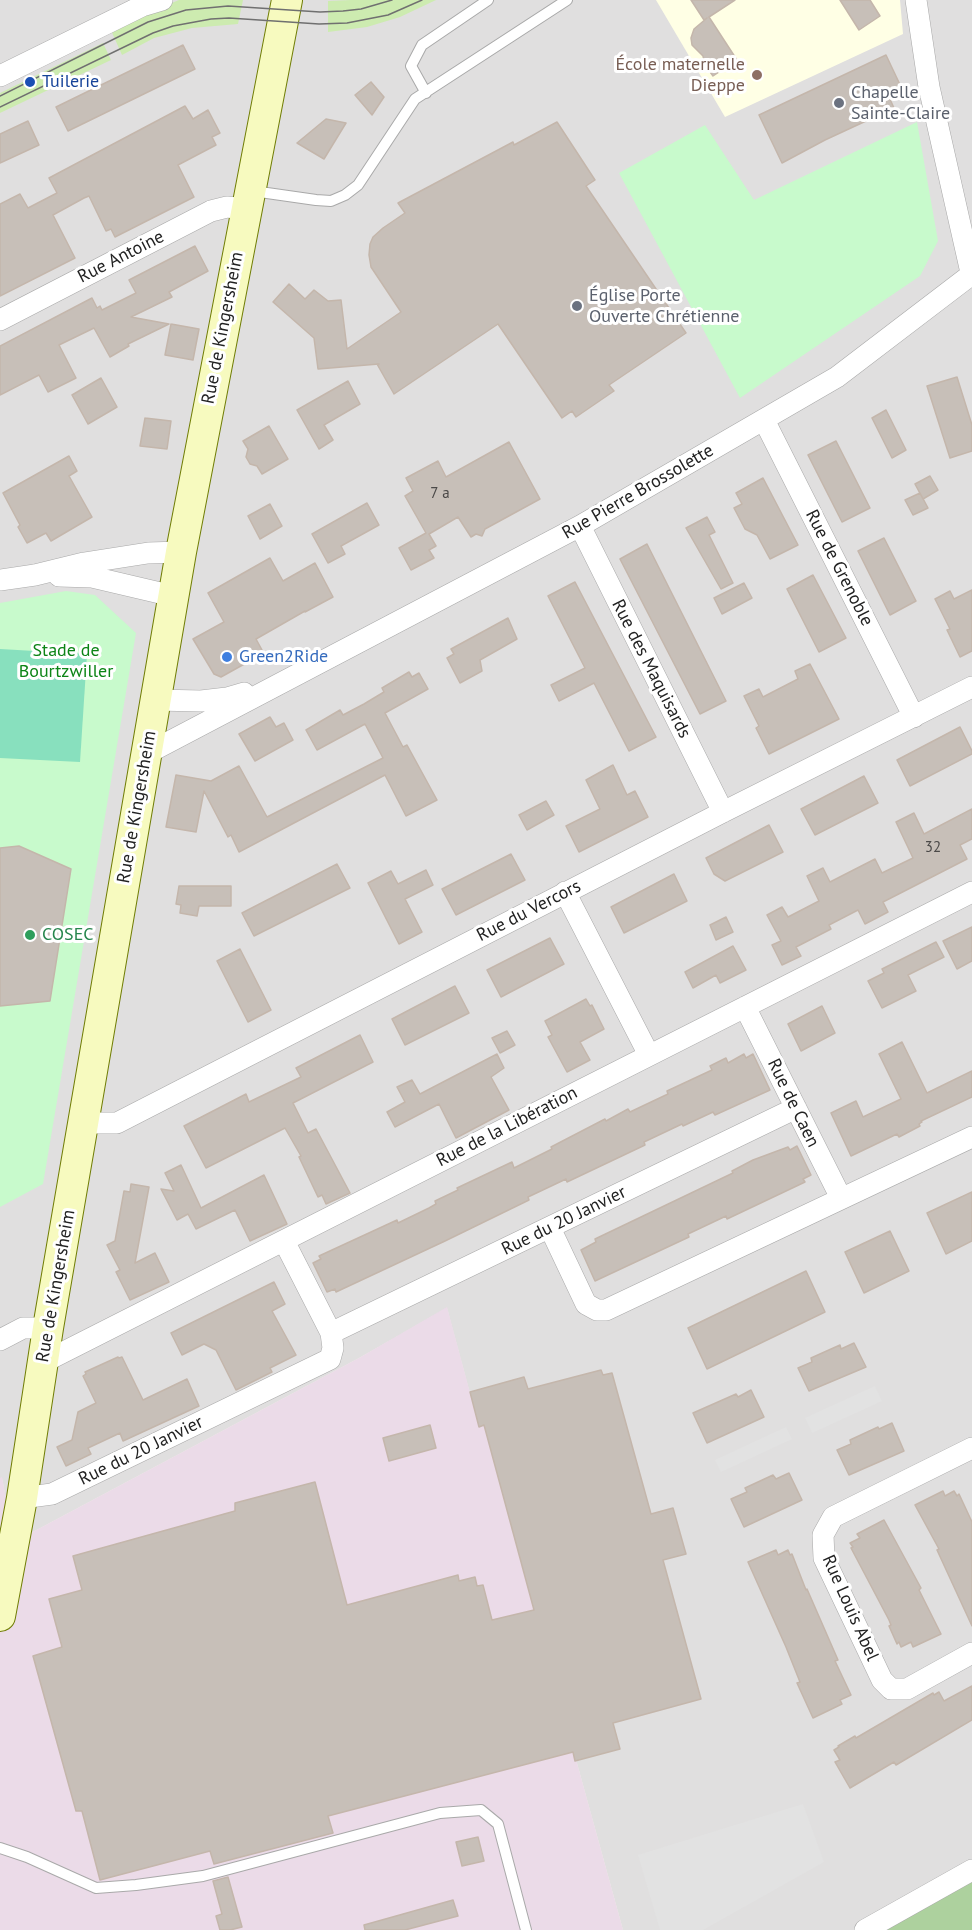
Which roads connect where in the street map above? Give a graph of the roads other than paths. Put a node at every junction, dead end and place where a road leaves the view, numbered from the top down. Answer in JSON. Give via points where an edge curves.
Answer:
{"nodes":[{"id":1,"x":162,"y":0,"type":"edge"},
{"id":2,"x":288,"y":0,"type":"edge"},
{"id":3,"x":488,"y":0,"type":"edge"},
{"id":4,"x":567,"y":0,"type":"edge"},
{"id":5,"x":921,"y":4,"type":"edge"},
{"id":6,"x":0,"y":76,"type":"edge"},
{"id":7,"x":426,"y":93,"type":"junction"},
{"id":8,"x":248,"y":200,"type":"junction"},
{"id":9,"x":972,"y":275,"type":"edge"},
{"id":10,"x":0,"y":320,"type":"edge"},
{"id":11,"x":764,"y":420,"type":"junction"},
{"id":12,"x":580,"y":526,"type":"junction"},
{"id":13,"x":181,"y":552,"type":"junction"},
{"id":14,"x":35,"y":575,"type":"junction"},
{"id":15,"x":0,"y":580,"type":"edge"},
{"id":16,"x":174,"y":596,"type":"junction"},
{"id":17,"x":285,"y":680,"type":"junction"},
{"id":18,"x":972,"y":687,"type":"edge"},
{"id":19,"x":155,"y":700,"type":"junction"},
{"id":20,"x":914,"y":717,"type":"junction"},
{"id":21,"x":146,"y":754,"type":"junction"},
{"id":22,"x":723,"y":812,"type":"junction"},
{"id":23,"x":565,"y":892,"type":"junction"},
{"id":24,"x":972,"y":892,"type":"edge"},
{"id":25,"x":745,"y":1007,"type":"junction"},
{"id":26,"x":649,"y":1055,"type":"junction"},
{"id":27,"x":796,"y":1108,"type":"junction"},
{"id":28,"x":83,"y":1124,"type":"junction"},
{"id":29,"x":972,"y":1137,"type":"edge"},
{"id":30,"x":841,"y":1198,"type":"junction"},
{"id":31,"x":550,"y":1228,"type":"junction"},
{"id":32,"x":284,"y":1240,"type":"junction"},
{"id":33,"x":48,"y":1328,"type":"junction"},
{"id":34,"x":331,"y":1333,"type":"junction"},
{"id":35,"x":0,"y":1340,"type":"edge"},
{"id":36,"x":42,"y":1363,"type":"junction"},
{"id":37,"x":972,"y":1448,"type":"edge"},
{"id":38,"x":22,"y":1498,"type":"junction"},
{"id":39,"x":0,"y":1616,"type":"edge"},
{"id":40,"x":972,"y":1653,"type":"edge"},
{"id":41,"x":0,"y":1848,"type":"edge"},
{"id":42,"x":972,"y":1870,"type":"edge"},
{"id":43,"x":526,"y":1930,"type":"edge"},
{"id":44,"x":865,"y":1930,"type":"edge"}],
"edges":[{"from":1,"to":6,"type":"street","via":[[142,6]]},
{"from":2,"to":8,"type":"main road","name":"Rue de Kingersheim"},
{"from":3,"to":7,"type":"lane","via":[[422,45],[411,66]]},
{"from":4,"to":7,"type":"lane"},
{"from":5,"to":9,"type":"street","via":[[931,97]]},
{"from":7,"to":8,"type":"lane","via":[[415,99],[358,185],[345,195],[331,201]]},
{"from":8,"to":10,"type":"street","name":"Rue Antoine","via":[[211,211]]},
{"from":8,"to":13,"type":"main road","name":"Rue de Kingersheim"},
{"from":9,"to":11,"type":"street","name":"Rue Pierre Brossolette","via":[[837,377]]},
{"from":11,"to":12,"type":"street","name":"Rue Pierre Brossolette"},
{"from":11,"to":20,"type":"street","name":"Rue de Grenoble"},
{"from":12,"to":17,"type":"street","name":"Rue Pierre Brossolette"},
{"from":12,"to":22,"type":"street","name":"Rue des Maquisards"},
{"from":13,"to":14,"type":"street","via":[[127,556]]},
{"from":13,"to":16,"type":"main road","name":"Rue de Kingersheim"},
{"from":14,"to":15,"type":"street"},
{"from":14,"to":16,"type":"street","via":[[92,577]]},
{"from":16,"to":19,"type":"main road","name":"Rue de Kingersheim"},
{"from":17,"to":19,"type":"street","name":"Rue Pierre Brossolette","via":[[227,698],[201,702]]},
{"from":17,"to":21,"type":"street","name":"Rue Pierre Brossolette"},
{"from":18,"to":20,"type":"street","name":"Rue du Vercors"},
{"from":19,"to":21,"type":"main road","name":"Rue de Kingersheim"},
{"from":20,"to":22,"type":"street","name":"Rue du Vercors"},
{"from":21,"to":28,"type":"main road","name":"Rue de Kingersheim"},
{"from":22,"to":23,"type":"street","name":"Rue du Vercors"},
{"from":23,"to":26,"type":"street"},
{"from":23,"to":28,"type":"street","name":"Rue du Vercors","via":[[117,1123]]},
{"from":24,"to":25,"type":"street","name":"Rue de la Libération"},
{"from":25,"to":26,"type":"street","name":"Rue de la Libération"},
{"from":25,"to":27,"type":"street","name":"Rue de Caen"},
{"from":26,"to":32,"type":"street","name":"Rue de la Libération"},
{"from":27,"to":30,"type":"street","name":"Rue de Caen"},
{"from":27,"to":31,"type":"street","name":"Rue du 20 Janvier"},
{"from":28,"to":33,"type":"main road","name":"Rue de Kingersheim"},
{"from":29,"to":30,"type":"street"},
{"from":30,"to":31,"type":"street","via":[[606,1310],[586,1304]]},
{"from":31,"to":34,"type":"street","name":"Rue du 20 Janvier"},
{"from":32,"to":34,"type":"street","name":"Rue du 20 Janvier"},
{"from":32,"to":36,"type":"street","name":"Rue de la Libération"},
{"from":33,"to":35,"type":"street","via":[[23,1328]]},
{"from":33,"to":36,"type":"main road","name":"Rue de Kingersheim"},
{"from":34,"to":38,"type":"street","name":"Rue du 20 Janvier","via":[[330,1359],[52,1494]]},
{"from":36,"to":38,"type":"main road","name":"Rue de Kingersheim"},
{"from":37,"to":40,"type":"street","name":"Rue Louis Abel","via":[[833,1517],[823,1535],[824,1558],[882,1680],[891,1689],[907,1689]]},
{"from":38,"to":39,"type":"main road","name":"Rue de Kingersheim"},
{"from":41,"to":43,"type":"lane","via":[[96,1888],[116,1887],[203,1876],[441,1813],[481,1810],[498,1824]]},
{"from":42,"to":44,"type":"street"}]}
